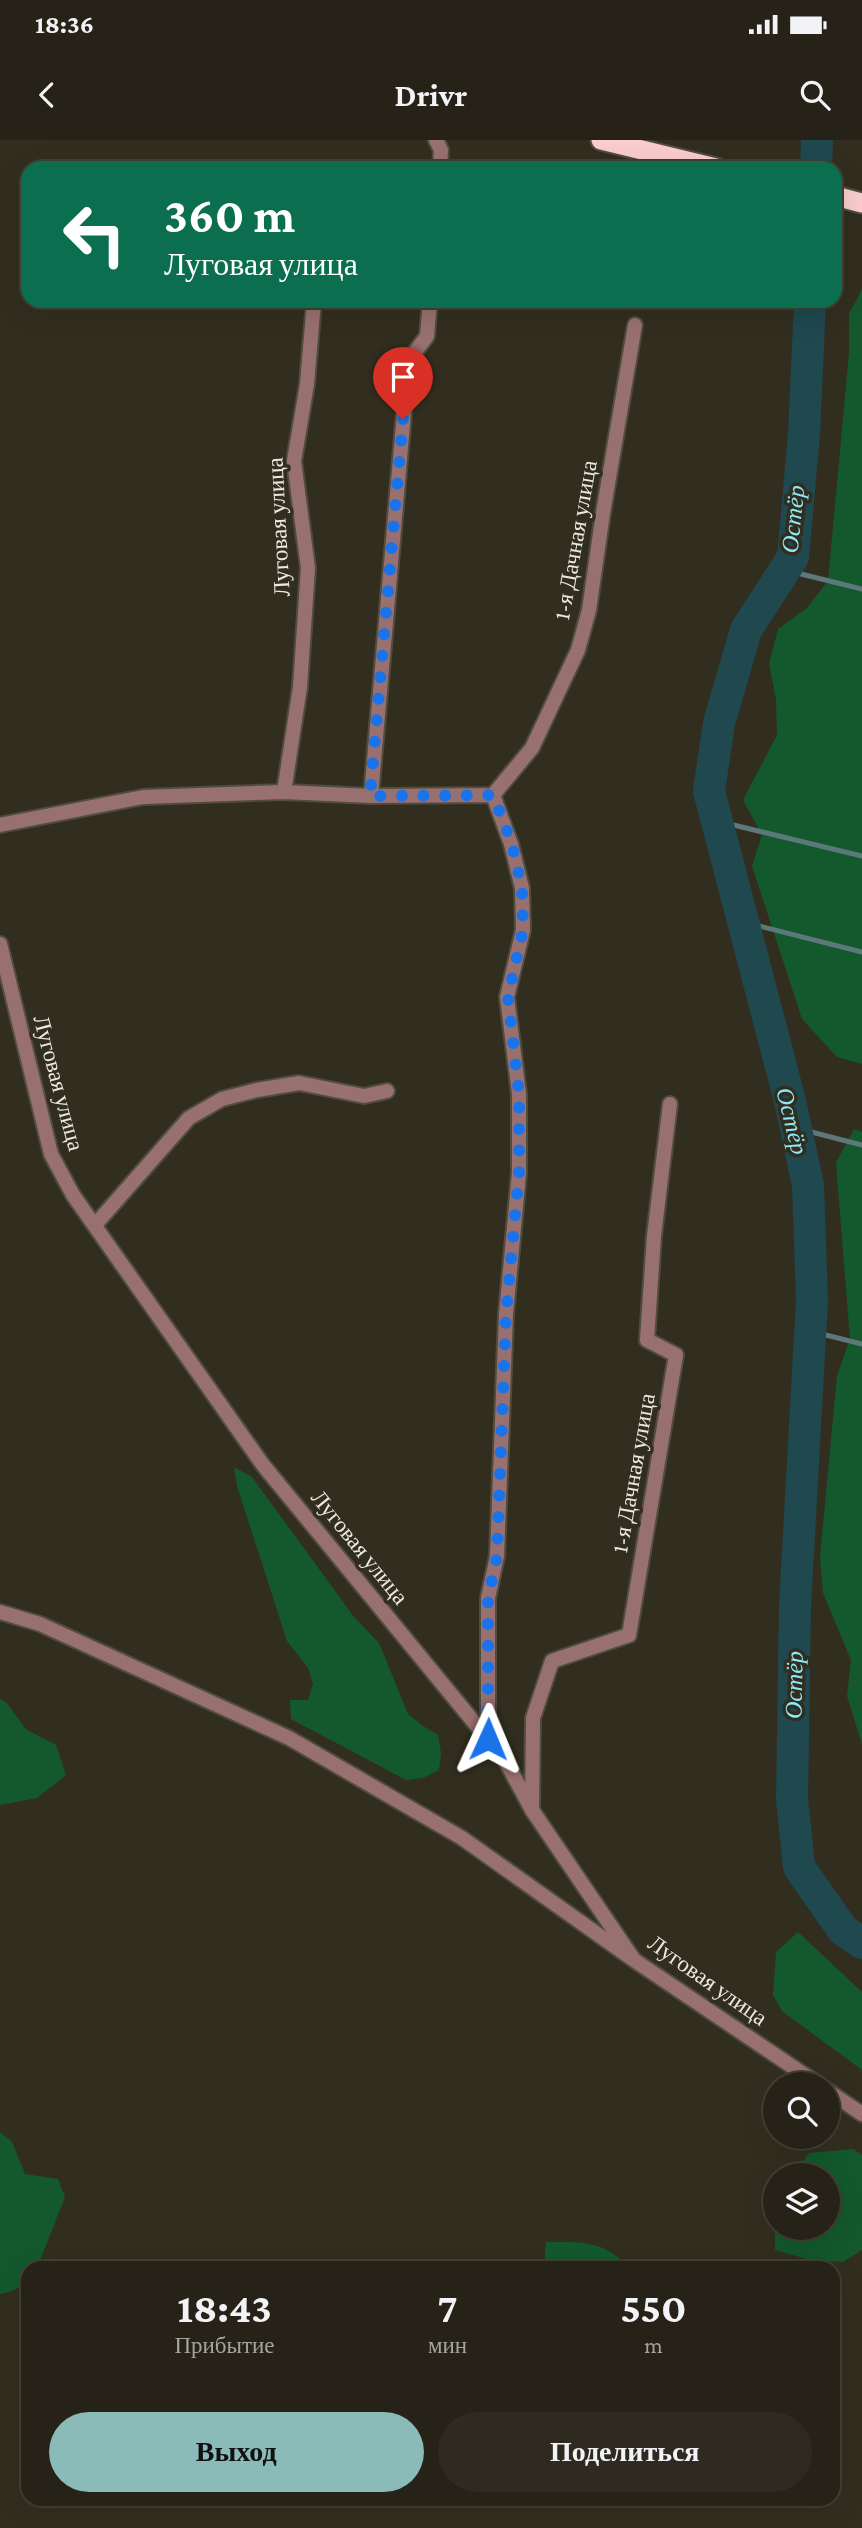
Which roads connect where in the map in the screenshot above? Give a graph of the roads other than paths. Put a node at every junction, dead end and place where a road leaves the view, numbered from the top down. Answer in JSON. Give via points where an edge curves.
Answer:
{"nodes":[{"id":1,"x":436,"y":140,"type":"edge"},
{"id":2,"x":601,"y":140,"type":"edge"},
{"id":3,"x":440,"y":161,"type":"edge"},
{"id":4,"x":687,"y":161,"type":"edge"},
{"id":5,"x":842,"y":199,"type":"edge"},
{"id":6,"x":862,"y":203,"type":"edge"},
{"id":7,"x":313,"y":308,"type":"edge"},
{"id":8,"x":429,"y":308,"type":"edge"},
{"id":9,"x":635,"y":325,"type":"dead end"},
{"id":10,"x":284,"y":792,"type":"junction"},
{"id":11,"x":493,"y":795,"type":"junction"},
{"id":12,"x":370,"y":796,"type":"junction"},
{"id":13,"x":0,"y":825,"type":"edge"},
{"id":14,"x":0,"y":944,"type":"edge"},
{"id":15,"x":387,"y":1091,"type":"dead end"},
{"id":16,"x":670,"y":1104,"type":"dead end"},
{"id":17,"x":96,"y":1225,"type":"junction"},
{"id":18,"x":0,"y":1612,"type":"edge"},
{"id":19,"x":488,"y":1739,"type":"junction"},
{"id":20,"x":532,"y":1810,"type":"junction"},
{"id":21,"x":634,"y":1960,"type":"junction"},
{"id":22,"x":800,"y":2072,"type":"edge"},
{"id":23,"x":840,"y":2099,"type":"edge"},
{"id":24,"x":862,"y":2114,"type":"edge"}],
"edges":[{"from":1,"to":3,"type":"street"},
{"from":2,"to":4,"type":"highway"},
{"from":5,"to":6,"type":"highway"},
{"from":7,"to":10,"type":"street","name":"Луговая улица","via":[[294,461],[308,568],[300,687]]},
{"from":8,"to":12,"type":"street","via":[[427,336],[408,366]]},
{"from":9,"to":11,"type":"street","name":"1-я Дачная улица","via":[[589,610],[578,650],[533,748]]},
{"from":10,"to":12,"type":"street"},
{"from":10,"to":13,"type":"street","via":[[143,797]]},
{"from":11,"to":12,"type":"street"},
{"from":11,"to":19,"type":"street","via":[[512,844],[522,888],[523,930],[508,997],[519,1094],[519,1173],[506,1314],[497,1556],[488,1598]]},
{"from":14,"to":17,"type":"street","name":"Луговая улица","via":[[51,1154]]},
{"from":15,"to":17,"type":"street","via":[[365,1096],[299,1083],[222,1099],[189,1118]]},
{"from":16,"to":20,"type":"street","name":"1-я Дачная улица","via":[[647,1340],[676,1355],[629,1635],[552,1661],[533,1718]]},
{"from":17,"to":19,"type":"street","name":"Луговая улица","via":[[263,1465]]},
{"from":18,"to":21,"type":"street","via":[[40,1624],[289,1738],[462,1838]]},
{"from":19,"to":20,"type":"street","name":"Луговая улица"},
{"from":20,"to":21,"type":"street","name":"Луговая улица"},
{"from":21,"to":22,"type":"street","name":"Луговая улица"},
{"from":23,"to":24,"type":"street"}]}
